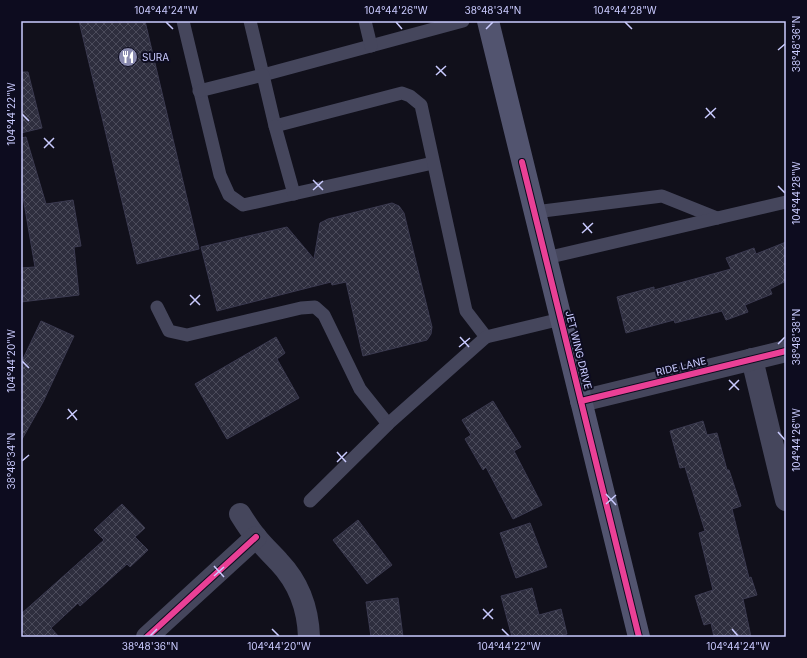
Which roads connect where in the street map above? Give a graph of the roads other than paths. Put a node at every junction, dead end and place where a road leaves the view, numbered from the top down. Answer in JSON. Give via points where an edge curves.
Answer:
{"nodes":[{"id":1,"x":183,"y":21,"type":"edge"},
{"id":2,"x":250,"y":21,"type":"edge"},
{"id":3,"x":364,"y":21,"type":"edge"},
{"id":4,"x":463,"y":21,"type":"edge"},
{"id":5,"x":488,"y":21,"type":"edge"},
{"id":6,"x":371,"y":46,"type":"junction"},
{"id":7,"x":262,"y":75,"type":"junction"},
{"id":8,"x":199,"y":91,"type":"junction"},
{"id":9,"x":275,"y":126,"type":"junction"},
{"id":10,"x":434,"y":163,"type":"junction"},
{"id":11,"x":294,"y":194,"type":"junction"},
{"id":12,"x":786,"y":202,"type":"edge"},
{"id":13,"x":535,"y":212,"type":"junction"},
{"id":14,"x":717,"y":218,"type":"junction"},
{"id":15,"x":546,"y":258,"type":"junction"},
{"id":16,"x":157,"y":307,"type":"dead end"},
{"id":17,"x":561,"y":320,"type":"junction"},
{"id":18,"x":486,"y":337,"type":"junction"},
{"id":19,"x":786,"y":351,"type":"edge"},
{"id":20,"x":752,"y":359,"type":"junction"},
{"id":21,"x":581,"y":401,"type":"junction"},
{"id":22,"x":388,"y":424,"type":"junction"},
{"id":23,"x":786,"y":500,"type":"edge"},
{"id":24,"x":310,"y":501,"type":"dead end"},
{"id":25,"x":240,"y":514,"type":"dead end"},
{"id":26,"x":256,"y":537,"type":"junction"},
{"id":27,"x":147,"y":637,"type":"edge"},
{"id":28,"x":309,"y":637,"type":"edge"},
{"id":29,"x":639,"y":637,"type":"edge"}],
"edges":[{"from":1,"to":8,"type":"lane"},
{"from":2,"to":7,"type":"lane"},
{"from":3,"to":6,"type":"lane"},
{"from":4,"to":6,"type":"lane"},
{"from":5,"to":13,"type":"main road","name":"JET WING DRIVE"},
{"from":6,"to":7,"type":"lane"},
{"from":7,"to":8,"type":"lane"},
{"from":7,"to":9,"type":"lane"},
{"from":8,"to":11,"type":"lane","via":[[220,175],[229,195],[243,205]]},
{"from":9,"to":10,"type":"lane","via":[[402,93],[421,105]]},
{"from":9,"to":11,"type":"lane"},
{"from":10,"to":11,"type":"lane"},
{"from":10,"to":18,"type":"lane","via":[[466,311]]},
{"from":12,"to":14,"type":"lane"},
{"from":13,"to":14,"type":"lane","via":[[662,196]]},
{"from":13,"to":15,"type":"main road","name":"JET WING DRIVE"},
{"from":14,"to":15,"type":"lane"},
{"from":15,"to":17,"type":"main road","name":"JET WING DRIVE"},
{"from":16,"to":22,"type":"lane","via":[[170,331],[187,335],[314,307],[324,315],[360,390]]},
{"from":17,"to":18,"type":"lane"},
{"from":17,"to":21,"type":"main road","name":"JET WING DRIVE"},
{"from":18,"to":22,"type":"lane"},
{"from":19,"to":20,"type":"street","name":"RIDE LANE"},
{"from":20,"to":21,"type":"street","name":"RIDE LANE"},
{"from":20,"to":23,"type":"street"},
{"from":21,"to":29,"type":"main road","name":"JET WING DRIVE"},
{"from":22,"to":24,"type":"lane"},
{"from":25,"to":26,"type":"street"},
{"from":26,"to":27,"type":"street"},
{"from":26,"to":28,"type":"street","via":[[293,579],[307,613]]}]}
